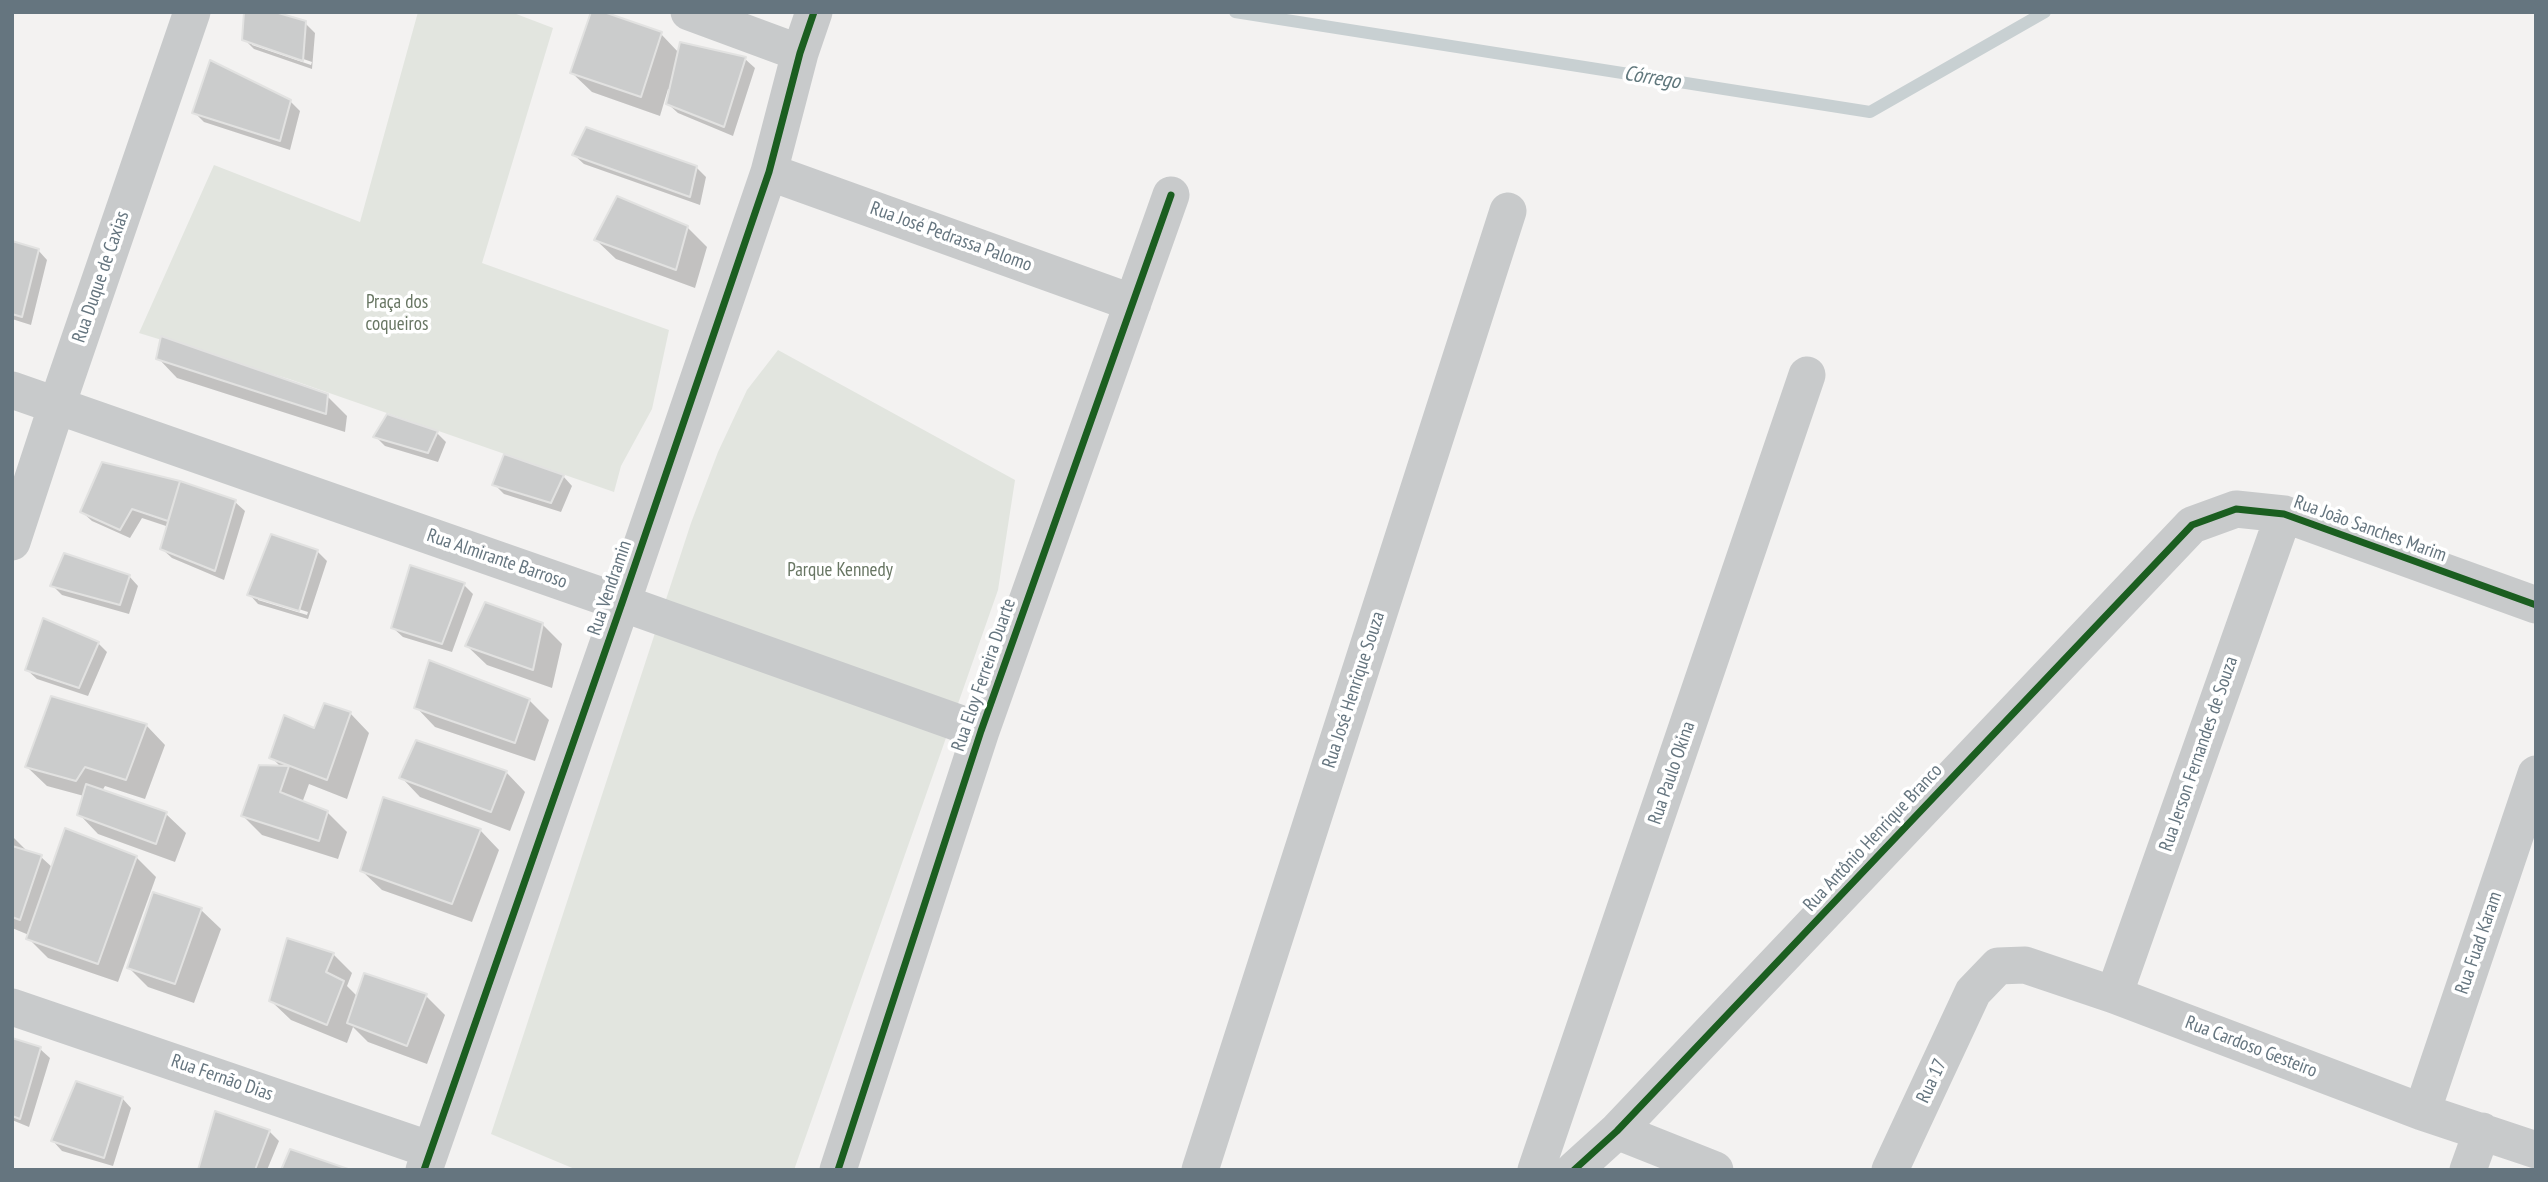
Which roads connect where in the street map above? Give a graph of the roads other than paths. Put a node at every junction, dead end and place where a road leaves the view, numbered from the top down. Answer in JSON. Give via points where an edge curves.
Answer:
{"nodes":[{"id":1,"x":192,"y":12,"type":"edge"},
{"id":2,"x":689,"y":12,"type":"edge"},
{"id":3,"x":814,"y":12,"type":"edge"},
{"id":4,"x":800,"y":53,"type":"junction"},
{"id":5,"x":769,"y":172,"type":"junction"},
{"id":6,"x":1171,"y":195,"type":"dead end"},
{"id":7,"x":1508,"y":211,"type":"dead end"},
{"id":8,"x":1133,"y":303,"type":"junction"},
{"id":9,"x":1807,"y":376,"type":"dead end"},
{"id":10,"x":12,"y":390,"type":"edge"},
{"id":11,"x":57,"y":405,"type":"junction"},
{"id":12,"x":2284,"y":514,"type":"junction"},
{"id":13,"x":2192,"y":525,"type":"joint"},
{"id":14,"x":12,"y":542,"type":"edge"},
{"id":15,"x":622,"y":603,"type":"junction"},
{"id":16,"x":2536,"y":605,"type":"edge"},
{"id":17,"x":981,"y":731,"type":"junction"},
{"id":18,"x":2536,"y":774,"type":"edge"},
{"id":19,"x":1973,"y":992,"type":"joint"},
{"id":20,"x":2114,"y":995,"type":"junction"},
{"id":21,"x":12,"y":1007,"type":"edge"},
{"id":22,"x":2422,"y":1112,"type":"junction"},
{"id":23,"x":1617,"y":1131,"type":"junction"},
{"id":24,"x":2482,"y":1131,"type":"junction"},
{"id":25,"x":2536,"y":1150,"type":"edge"},
{"id":26,"x":427,"y":1160,"type":"edge"},
{"id":27,"x":838,"y":1170,"type":"edge"},
{"id":28,"x":1200,"y":1170,"type":"edge"},
{"id":29,"x":1536,"y":1170,"type":"edge"},
{"id":30,"x":1574,"y":1170,"type":"edge"},
{"id":31,"x":1715,"y":1170,"type":"edge"},
{"id":32,"x":1890,"y":1170,"type":"edge"},
{"id":33,"x":2468,"y":1170,"type":"edge"}],
"edges":[{"from":1,"to":11,"type":"street","name":"Rua Duque de Caxias"},
{"from":2,"to":4,"type":"street"},
{"from":3,"to":4,"type":"street","name":"Rua Vendramin"},
{"from":4,"to":5,"type":"street","name":"Rua Vendramin"},
{"from":5,"to":8,"type":"street","name":"Rua José Pedrassa Palomo"},
{"from":5,"to":15,"type":"street","name":"Rua Vendramin"},
{"from":6,"to":8,"type":"street","name":"Rua Eloy Ferreira Duarte"},
{"from":7,"to":28,"type":"street","name":"Rua José Henrique Souza"},
{"from":8,"to":17,"type":"street","name":"Rua Eloy Ferreira Duarte"},
{"from":9,"to":29,"type":"street","name":"Rua Paulo Okina"},
{"from":10,"to":11,"type":"street","name":"Rua Almirante Barroso"},
{"from":11,"to":14,"type":"street","name":"Rua Duque de Caxias"},
{"from":11,"to":15,"type":"street","name":"Rua Almirante Barroso"},
{"from":12,"to":13,"type":"street","name":"Rua João Sanches Marim","via":[[2236,509]]},
{"from":12,"to":16,"type":"street","name":"Rua João Sanches Marim"},
{"from":12,"to":20,"type":"street","name":"Rua Jerson Fernandes de Souza"},
{"from":13,"to":23,"type":"street","name":"Rua Antônio Henrique Branco"},
{"from":15,"to":17,"type":"street","name":"Rua Almirante Barroso"},
{"from":15,"to":26,"type":"street","name":"Rua Vendramin"},
{"from":17,"to":27,"type":"street","name":"Rua Eloy Ferreira Duarte"},
{"from":18,"to":22,"type":"street","name":"Rua Fuad Karam"},
{"from":19,"to":20,"type":"street","name":"Rua Cardoso Gesteiro","via":[[1998,966],[2025,965]]},
{"from":19,"to":32,"type":"street","name":"Rua 17"},
{"from":20,"to":22,"type":"street","name":"Rua Cardoso Gesteiro"},
{"from":21,"to":26,"type":"street","name":"Rua Fernão Dias"},
{"from":22,"to":24,"type":"street","name":"Rua Cardoso Gesteiro"},
{"from":23,"to":30,"type":"street","name":"Rua Antônio Henrique Branco"},
{"from":23,"to":31,"type":"street"},
{"from":24,"to":25,"type":"street","name":"Rua Cardoso Gesteiro"},
{"from":24,"to":33,"type":"street"}]}
